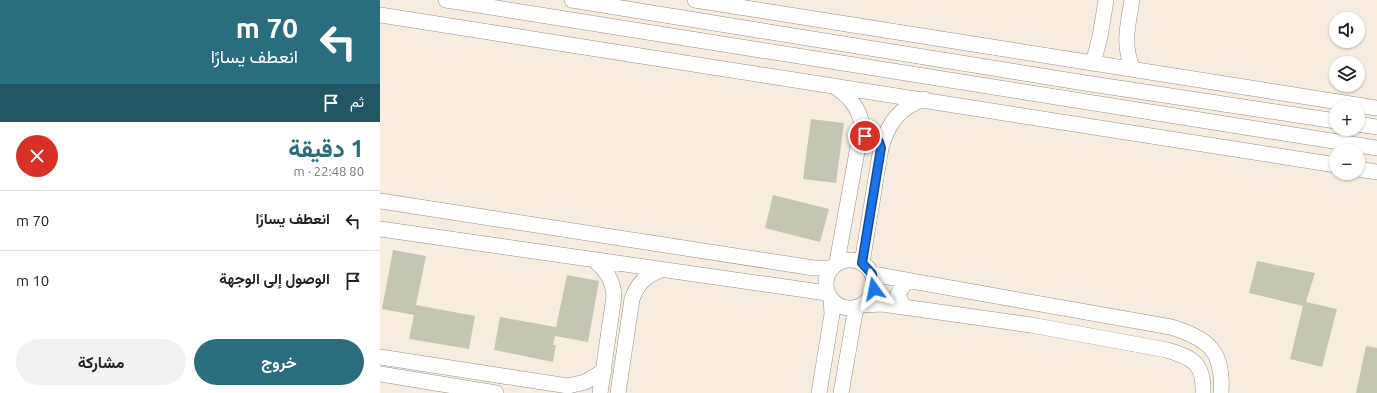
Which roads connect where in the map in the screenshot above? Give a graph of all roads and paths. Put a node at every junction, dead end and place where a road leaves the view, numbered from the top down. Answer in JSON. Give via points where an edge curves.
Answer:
{"nodes":[{"id":1,"x":446,"y":0,"type":"edge"},
{"id":2,"x":572,"y":0,"type":"edge"},
{"id":3,"x":695,"y":0,"type":"edge"},
{"id":4,"x":1106,"y":0,"type":"edge"},
{"id":5,"x":1132,"y":0,"type":"edge"},
{"id":6,"x":380,"y":15,"type":"edge"},
{"id":7,"x":1093,"y":63,"type":"junction"},
{"id":8,"x":1133,"y":69,"type":"junction"},
{"id":9,"x":1161,"y":74,"type":"junction"},
{"id":10,"x":833,"y":85,"type":"junction"},
{"id":11,"x":1160,"y":94,"type":"junction"},
{"id":12,"x":924,"y":99,"type":"junction"},
{"id":13,"x":1377,"y":108,"type":"edge"},
{"id":14,"x":1329,"y":120,"type":"edge"},
{"id":15,"x":1365,"y":125,"type":"edge"},
{"id":16,"x":1377,"y":127,"type":"edge"},
{"id":17,"x":859,"y":144,"type":"junction"},
{"id":18,"x":881,"y":148,"type":"junction"},
{"id":19,"x":1377,"y":148,"type":"edge"},
{"id":20,"x":1329,"y":164,"type":"edge"},
{"id":21,"x":1365,"y":170,"type":"edge"},
{"id":22,"x":1377,"y":172,"type":"edge"},
{"id":23,"x":380,"y":201,"type":"edge"},
{"id":24,"x":380,"y":228,"type":"edge"},
{"id":25,"x":594,"y":260,"type":"junction"},
{"id":26,"x":862,"y":263,"type":"junction"},
{"id":27,"x":834,"y":265,"type":"junction"},
{"id":28,"x":661,"y":270,"type":"junction"},
{"id":29,"x":872,"y":274,"type":"junction"},
{"id":30,"x":907,"y":280,"type":"junction"},
{"id":31,"x":614,"y":296,"type":"junction"},
{"id":32,"x":829,"y":296,"type":"junction"},
{"id":33,"x":632,"y":299,"type":"junction"},
{"id":34,"x":859,"y":306,"type":"junction"},
{"id":35,"x":903,"y":307,"type":"junction"},
{"id":36,"x":380,"y":357,"type":"edge"},
{"id":37,"x":604,"y":371,"type":"junction"},
{"id":38,"x":380,"y":374,"type":"edge"},
{"id":39,"x":569,"y":389,"type":"edge"},
{"id":40,"x":496,"y":393,"type":"edge"},
{"id":41,"x":600,"y":393,"type":"edge"},
{"id":42,"x":618,"y":393,"type":"edge"},
{"id":43,"x":820,"y":393,"type":"edge"},
{"id":44,"x":841,"y":393,"type":"edge"},
{"id":45,"x":1203,"y":393,"type":"edge"},
{"id":46,"x":1221,"y":393,"type":"edge"}],
"edges":[{"from":1,"to":19,"type":"street"},
{"from":2,"to":11,"type":"street"},
{"from":3,"to":7,"type":"street"},
{"from":4,"to":7,"type":"street"},
{"from":5,"to":8,"type":"street","via":[[1126,43],[1127,56]]},
{"from":6,"to":10,"type":"street"},
{"from":7,"to":8,"type":"street"},
{"from":8,"to":9,"type":"street"},
{"from":9,"to":11,"type":"street"},
{"from":9,"to":13,"type":"street"},
{"from":10,"to":12,"type":"street"},
{"from":10,"to":17,"type":"street","via":[[849,97],[859,112],[862,124]]},
{"from":11,"to":14,"type":"street"},
{"from":12,"to":18,"type":"street","via":[[912,103],[892,120],[885,132]]},
{"from":12,"to":20,"type":"street"},
{"from":15,"to":16,"type":"street"},
{"from":17,"to":18,"type":"street","via":[[865,136],[873,135]]},
{"from":17,"to":27,"type":"street"},
{"from":18,"to":26,"type":"street"},
{"from":21,"to":22,"type":"street"},
{"from":23,"to":27,"type":"street","via":[[814,268]]},
{"from":24,"to":25,"type":"street"},
{"from":25,"to":28,"type":"street"},
{"from":25,"to":31,"type":"street","via":[[609,275]]},
{"from":26,"to":27,"type":"street","via":[[848,259]]},
{"from":26,"to":29,"type":"street"},
{"from":27,"to":32,"type":"street","via":[[826,279]]},
{"from":28,"to":32,"type":"street"},
{"from":28,"to":33,"type":"street","via":[[643,279],[636,287]]},
{"from":29,"to":30,"type":"street"},
{"from":29,"to":34,"type":"street","via":[[874,289],[868,300]]},
{"from":30,"to":35,"type":"street","via":[[898,294]]},
{"from":30,"to":46,"type":"street","via":[[1188,332],[1205,341],[1216,354],[1222,375]]},
{"from":31,"to":33,"type":"street","via":[[621,291],[629,294]]},
{"from":31,"to":37,"type":"street"},
{"from":32,"to":34,"type":"street","via":[[842,307]]},
{"from":32,"to":43,"type":"street","via":[[832,314]]},
{"from":33,"to":42,"type":"street"},
{"from":34,"to":35,"type":"street","via":[[877,304]]},
{"from":34,"to":44,"type":"street"},
{"from":35,"to":45,"type":"street","via":[[1167,350],[1187,356],[1198,365],[1203,380]]},
{"from":36,"to":39,"type":"street"},
{"from":37,"to":39,"type":"street"},
{"from":37,"to":41,"type":"street"},
{"from":38,"to":40,"type":"street"}]}
